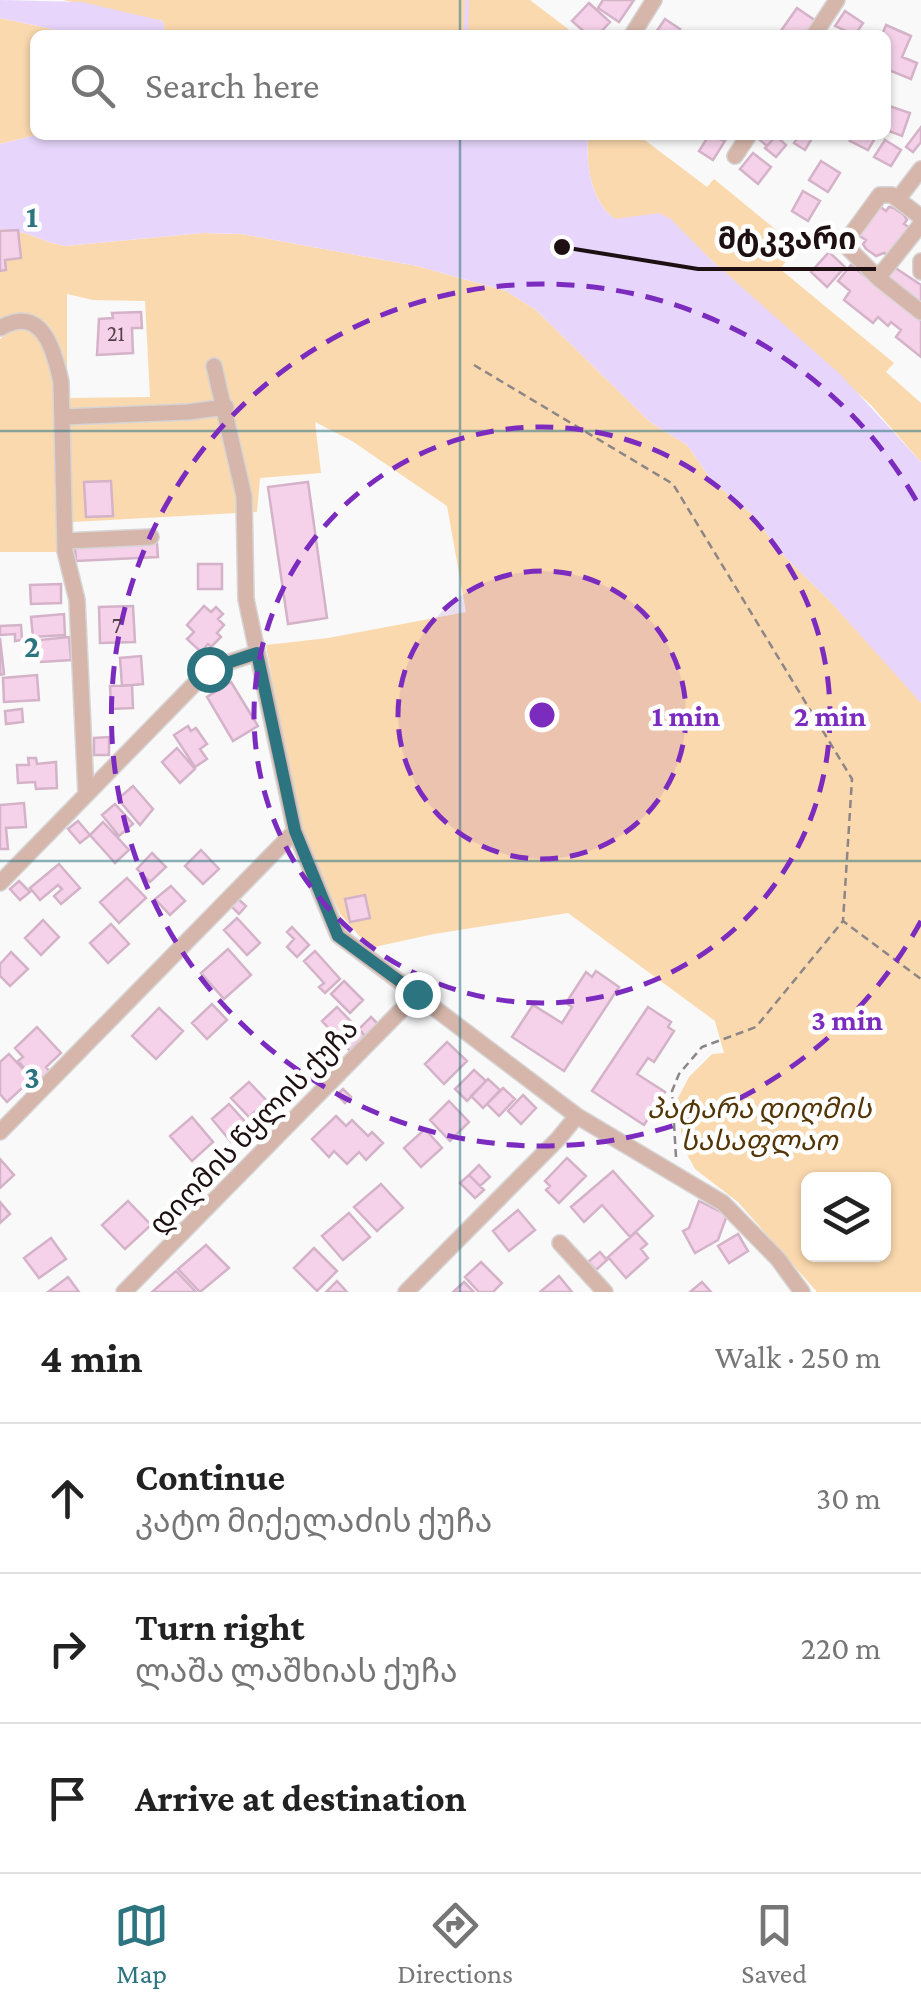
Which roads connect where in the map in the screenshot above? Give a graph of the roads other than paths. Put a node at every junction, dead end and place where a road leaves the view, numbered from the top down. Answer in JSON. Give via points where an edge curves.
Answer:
{"nodes":[{"id":1,"x":654,"y":0,"type":"edge"},
{"id":2,"x":837,"y":0,"type":"edge"},
{"id":3,"x":635,"y":30,"type":"edge"},
{"id":4,"x":817,"y":30,"type":"edge"},
{"id":5,"x":746,"y":140,"type":"edge"},
{"id":6,"x":735,"y":156,"type":"dead end"},
{"id":7,"x":921,"y":169,"type":"edge"},
{"id":8,"x":898,"y":199,"type":"junction"},
{"id":9,"x":921,"y":221,"type":"edge"},
{"id":10,"x":921,"y":261,"type":"edge"},
{"id":11,"x":921,"y":272,"type":"edge"},
{"id":12,"x":878,"y":278,"type":"junction"},
{"id":13,"x":921,"y":312,"type":"edge"},
{"id":14,"x":0,"y":328,"type":"edge"},
{"id":15,"x":214,"y":366,"type":"dead end"},
{"id":16,"x":226,"y":407,"type":"junction"},
{"id":17,"x":62,"y":416,"type":"junction"},
{"id":18,"x":151,"y":538,"type":"dead end"},
{"id":19,"x":64,"y":541,"type":"junction"},
{"id":20,"x":257,"y":653,"type":"junction"},
{"id":21,"x":86,"y":794,"type":"junction"},
{"id":22,"x":295,"y":831,"type":"junction"},
{"id":23,"x":0,"y":884,"type":"edge"},
{"id":24,"x":417,"y":994,"type":"junction"},
{"id":25,"x":576,"y":1116,"type":"junction"},
{"id":26,"x":0,"y":1132,"type":"edge"},
{"id":27,"x":560,"y":1243,"type":"dead end"},
{"id":28,"x":124,"y":1292,"type":"edge"},
{"id":29,"x":406,"y":1292,"type":"edge"},
{"id":30,"x":606,"y":1292,"type":"edge"},
{"id":31,"x":802,"y":1292,"type":"edge"}],
"edges":[{"from":1,"to":3,"type":"street"},
{"from":2,"to":4,"type":"street"},
{"from":5,"to":6,"type":"street"},
{"from":7,"to":8,"type":"street"},
{"from":8,"to":9,"type":"street"},
{"from":8,"to":12,"type":"street","via":[[880,195],[848,240],[850,253]]},
{"from":9,"to":12,"type":"street"},
{"from":10,"to":11,"type":"street"},
{"from":12,"to":13,"type":"street"},
{"from":14,"to":17,"type":"street","via":[[23,320],[41,330],[56,361]]},
{"from":15,"to":16,"type":"street"},
{"from":16,"to":17,"type":"street"},
{"from":16,"to":20,"type":"street","via":[[244,496],[246,599]]},
{"from":17,"to":19,"type":"street"},
{"from":18,"to":19,"type":"street"},
{"from":19,"to":21,"type":"street","via":[[77,600]]},
{"from":20,"to":21,"type":"street","via":[[209,669]]},
{"from":20,"to":22,"type":"street"},
{"from":21,"to":23,"type":"street"},
{"from":22,"to":24,"type":"street","via":[[338,936]]},
{"from":22,"to":26,"type":"street"},
{"from":24,"to":25,"type":"street"},
{"from":24,"to":28,"type":"street","name":"დიღმის წყლის ქუჩა"},
{"from":25,"to":29,"type":"street"},
{"from":25,"to":31,"type":"street","via":[[723,1203]]},
{"from":27,"to":30,"type":"street"}]}
